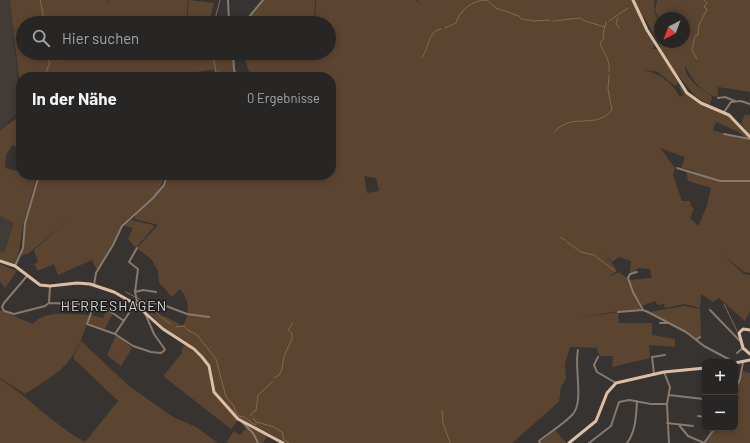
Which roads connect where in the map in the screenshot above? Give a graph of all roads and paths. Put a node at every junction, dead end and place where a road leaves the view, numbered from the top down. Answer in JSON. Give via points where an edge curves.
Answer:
{"nodes":[{"id":1,"x":228,"y":0,"type":"edge"},
{"id":2,"x":263,"y":0,"type":"edge"},
{"id":3,"x":633,"y":0,"type":"edge"},
{"id":4,"x":229,"y":16,"type":"edge"},
{"id":5,"x":250,"y":16,"type":"edge"},
{"id":6,"x":233,"y":60,"type":"edge"},
{"id":7,"x":235,"y":72,"type":"edge"},
{"id":8,"x":718,"y":98,"type":"dead end"},
{"id":9,"x":735,"y":101,"type":"junction"},
{"id":10,"x":750,"y":104,"type":"edge"},
{"id":11,"x":724,"y":112,"type":"junction"},
{"id":12,"x":724,"y":134,"type":"dead end"},
{"id":13,"x":750,"y":138,"type":"edge"},
{"id":14,"x":677,"y":168,"type":"dead end"},
{"id":15,"x":37,"y":180,"type":"edge"},
{"id":16,"x":166,"y":180,"type":"edge"},
{"id":17,"x":750,"y":181,"type":"edge"},
{"id":18,"x":136,"y":248,"type":"dead end"},
{"id":19,"x":0,"y":261,"type":"edge"},
{"id":20,"x":15,"y":266,"type":"junction"},
{"id":21,"x":637,"y":272,"type":"dead end"},
{"id":22,"x":27,"y":276,"type":"junction"},
{"id":23,"x":94,"y":285,"type":"junction"},
{"id":24,"x":50,"y":286,"type":"junction"},
{"id":25,"x":136,"y":292,"type":"junction"},
{"id":26,"x":156,"y":292,"type":"dead end"},
{"id":27,"x":136,"y":302,"type":"junction"},
{"id":28,"x":49,"y":303,"type":"junction"},
{"id":29,"x":94,"y":304,"type":"junction"},
{"id":30,"x":643,"y":310,"type":"junction"},
{"id":31,"x":710,"y":310,"type":"dead end"},
{"id":32,"x":146,"y":312,"type":"junction"},
{"id":33,"x":618,"y":312,"type":"dead end"},
{"id":34,"x":209,"y":317,"type":"dead end"},
{"id":35,"x":124,"y":320,"type":"junction"},
{"id":36,"x":660,"y":323,"type":"dead end"},
{"id":37,"x":669,"y":323,"type":"junction"},
{"id":38,"x":750,"y":330,"type":"edge"},
{"id":39,"x":115,"y":334,"type":"junction"},
{"id":40,"x":700,"y":337,"type":"dead end"},
{"id":41,"x":696,"y":340,"type":"junction"},
{"id":42,"x":740,"y":341,"type":"junction"},
{"id":43,"x":743,"y":348,"type":"junction"},
{"id":44,"x":578,"y":350,"type":"dead end"},
{"id":45,"x":737,"y":353,"type":"dead end"},
{"id":46,"x":750,"y":354,"type":"edge"},
{"id":47,"x":665,"y":355,"type":"dead end"},
{"id":48,"x":598,"y":357,"type":"dead end"},
{"id":49,"x":727,"y":359,"type":"edge"},
{"id":50,"x":750,"y":360,"type":"edge"},
{"id":51,"x":743,"y":362,"type":"junction"},
{"id":52,"x":738,"y":363,"type":"edge"},
{"id":53,"x":702,"y":368,"type":"edge"},
{"id":54,"x":664,"y":372,"type":"junction"},
{"id":55,"x":654,"y":374,"type":"junction"},
{"id":56,"x":616,"y":383,"type":"junction"},
{"id":57,"x":738,"y":383,"type":"edge"},
{"id":58,"x":669,"y":395,"type":"junction"},
{"id":59,"x":702,"y":398,"type":"edge"},
{"id":60,"x":637,"y":401,"type":"junction"},
{"id":61,"x":667,"y":404,"type":"junction"},
{"id":62,"x":698,"y":416,"type":"dead end"},
{"id":63,"x":702,"y":417,"type":"edge"},
{"id":64,"x":240,"y":420,"type":"junction"},
{"id":65,"x":667,"y":423,"type":"junction"},
{"id":66,"x":679,"y":425,"type":"junction"},
{"id":67,"x":694,"y":426,"type":"dead end"},
{"id":68,"x":713,"y":431,"type":"edge"},
{"id":69,"x":540,"y":442,"type":"edge"},
{"id":70,"x":258,"y":443,"type":"edge"},
{"id":71,"x":283,"y":443,"type":"edge"},
{"id":72,"x":536,"y":443,"type":"edge"},
{"id":73,"x":569,"y":443,"type":"edge"},
{"id":74,"x":589,"y":443,"type":"edge"},
{"id":75,"x":627,"y":443,"type":"edge"},
{"id":76,"x":669,"y":443,"type":"edge"},
{"id":77,"x":704,"y":443,"type":"edge"}],
"edges":[{"from":1,"to":4,"type":"street"},
{"from":2,"to":5,"type":"street"},
{"from":3,"to":11,"type":"main road","via":[[647,30],[687,93],[702,103]]},
{"from":6,"to":7,"type":"street"},
{"from":8,"to":9,"type":"street"},
{"from":9,"to":10,"type":"street"},
{"from":9,"to":11,"type":"street","via":[[731,102]]},
{"from":11,"to":13,"type":"main road","via":[[739,124]]},
{"from":12,"to":13,"type":"street"},
{"from":14,"to":17,"type":"street","via":[[720,181]]},
{"from":15,"to":20,"type":"street","via":[[25,223],[22,248]]},
{"from":16,"to":23,"type":"street","via":[[154,198],[122,226],[96,273]]},
{"from":18,"to":25,"type":"street","via":[[129,262],[138,269]]},
{"from":19,"to":20,"type":"main road"},
{"from":20,"to":22,"type":"main road"},
{"from":21,"to":30,"type":"street","via":[[630,274],[628,278],[631,290]]},
{"from":22,"to":24,"type":"main road","via":[[40,285]]},
{"from":22,"to":28,"type":"street","via":[[4,303],[4,311],[14,314]]},
{"from":23,"to":24,"type":"main road","via":[[77,283]]},
{"from":23,"to":27,"type":"main road"},
{"from":24,"to":28,"type":"street"},
{"from":25,"to":26,"type":"street"},
{"from":25,"to":27,"type":"street"},
{"from":27,"to":32,"type":"main road"},
{"from":27,"to":34,"type":"street","via":[[161,304],[187,314]]},
{"from":27,"to":35,"type":"street"},
{"from":28,"to":29,"type":"street"},
{"from":29,"to":35,"type":"street","via":[[104,307]]},
{"from":29,"to":39,"type":"street","via":[[87,324]]},
{"from":30,"to":33,"type":"street"},
{"from":30,"to":37,"type":"street"},
{"from":31,"to":42,"type":"street"},
{"from":32,"to":39,"type":"street","via":[[154,334],[164,348],[163,352],[145,350],[126,343]]},
{"from":32,"to":64,"type":"main road","via":[[163,329],[202,357],[209,366],[214,392]]},
{"from":35,"to":39,"type":"street"},
{"from":36,"to":37,"type":"street"},
{"from":37,"to":41,"type":"street"},
{"from":38,"to":42,"type":"main road","via":[[740,331]]},
{"from":40,"to":41,"type":"street"},
{"from":41,"to":49,"type":"street"},
{"from":42,"to":43,"type":"main road"},
{"from":43,"to":45,"type":"street"},
{"from":43,"to":46,"type":"main road"},
{"from":44,"to":69,"type":"street","via":[[578,402],[575,410]]},
{"from":47,"to":55,"type":"street","via":[[652,358]]},
{"from":48,"to":56,"type":"street","via":[[594,365],[595,370]]},
{"from":50,"to":51,"type":"main road"},
{"from":51,"to":52,"type":"main road"},
{"from":51,"to":57,"type":"street"},
{"from":53,"to":54,"type":"main road"},
{"from":54,"to":55,"type":"main road"},
{"from":54,"to":58,"type":"street","via":[[670,387]]},
{"from":55,"to":56,"type":"main road"},
{"from":56,"to":73,"type":"main road","via":[[607,393],[596,421]]},
{"from":58,"to":59,"type":"street"},
{"from":58,"to":61,"type":"street"},
{"from":60,"to":61,"type":"street"},
{"from":60,"to":74,"type":"street","via":[[619,402],[611,426]]},
{"from":60,"to":75,"type":"street","via":[[635,425]]},
{"from":61,"to":65,"type":"street"},
{"from":62,"to":63,"type":"street"},
{"from":64,"to":70,"type":"street","via":[[253,433]]},
{"from":64,"to":71,"type":"main road"},
{"from":65,"to":66,"type":"street"},
{"from":65,"to":76,"type":"street"},
{"from":66,"to":67,"type":"street"},
{"from":66,"to":77,"type":"street","via":[[688,436]]},
{"from":68,"to":77,"type":"street"},
{"from":69,"to":72,"type":"street"}]}
